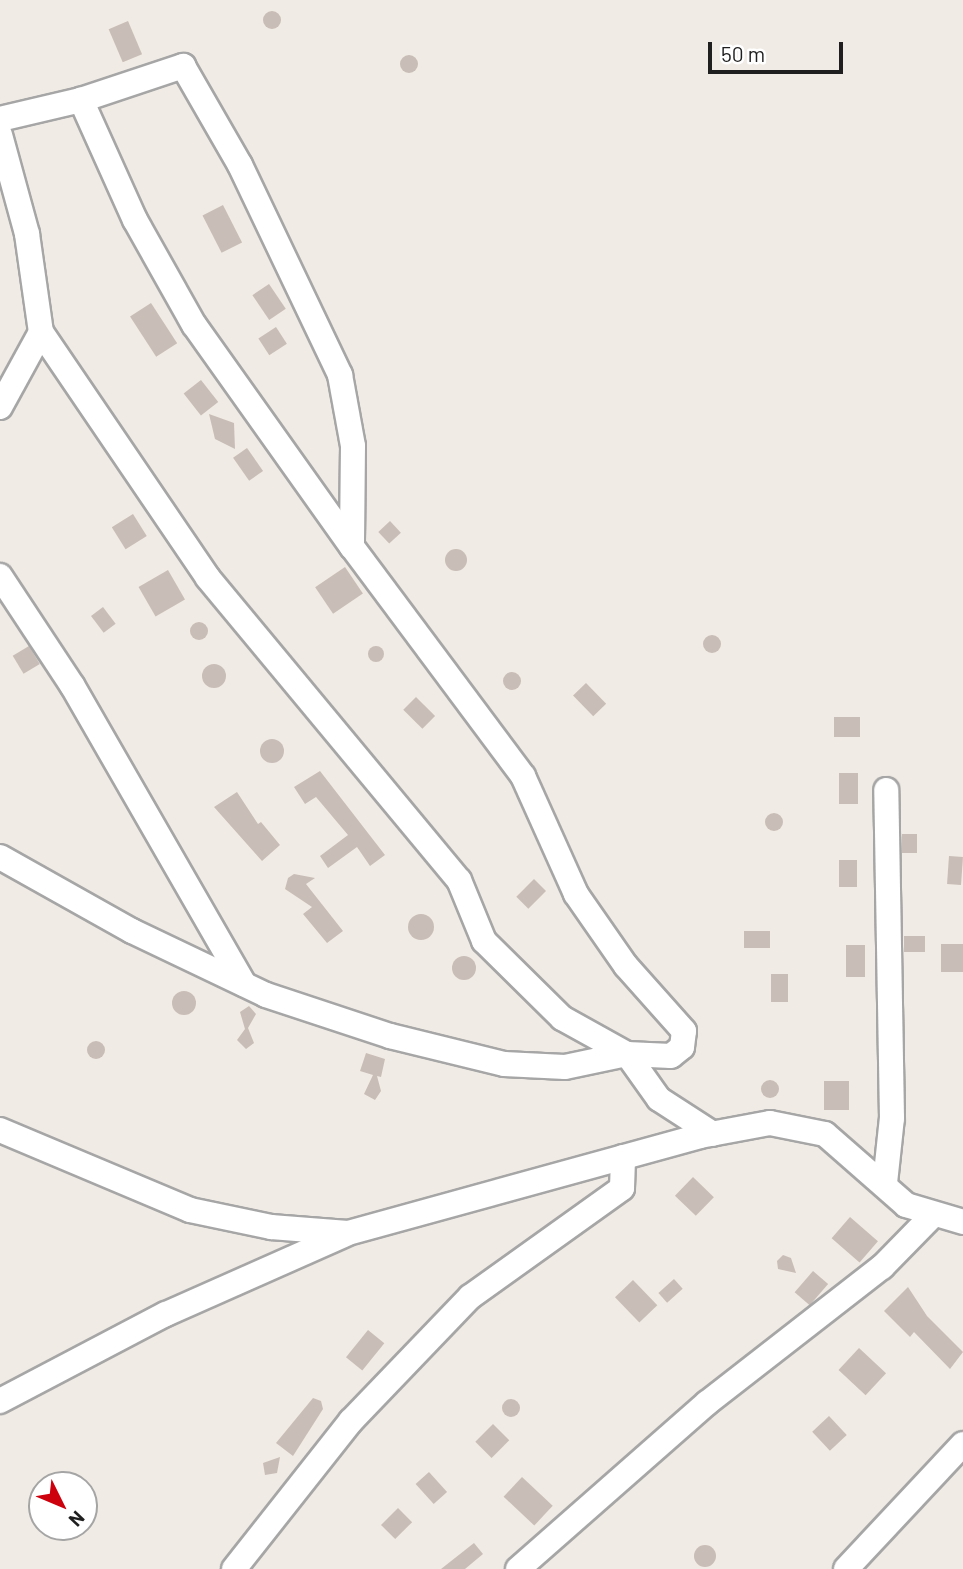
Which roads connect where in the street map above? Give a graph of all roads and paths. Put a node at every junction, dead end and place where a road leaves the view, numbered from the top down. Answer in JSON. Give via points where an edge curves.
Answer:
{"nodes":[{"id":1,"x":81,"y":100,"type":"junction"},
{"id":2,"x":0,"y":119,"type":"edge"},
{"id":3,"x":0,"y":135,"type":"edge"},
{"id":4,"x":41,"y":332,"type":"junction"},
{"id":5,"x":0,"y":407,"type":"edge"},
{"id":6,"x":352,"y":547,"type":"junction"},
{"id":7,"x":0,"y":576,"type":"edge"},
{"id":8,"x":886,"y":790,"type":"dead end"},
{"id":9,"x":0,"y":857,"type":"edge"},
{"id":10,"x":244,"y":984,"type":"junction"},
{"id":11,"x":627,"y":1054,"type":"junction"},
{"id":12,"x":0,"y":1130,"type":"edge"},
{"id":13,"x":713,"y":1134,"type":"junction"},
{"id":14,"x":623,"y":1157,"type":"junction"},
{"id":15,"x":885,"y":1184,"type":"junction"},
{"id":16,"x":933,"y":1215,"type":"junction"},
{"id":17,"x":963,"y":1222,"type":"edge"},
{"id":18,"x":348,"y":1233,"type":"junction"},
{"id":19,"x":0,"y":1401,"type":"edge"},
{"id":20,"x":963,"y":1444,"type":"edge"},
{"id":21,"x":234,"y":1569,"type":"edge"},
{"id":22,"x":518,"y":1569,"type":"edge"},
{"id":23,"x":846,"y":1569,"type":"edge"}],
"edges":[{"from":1,"to":2,"type":"street"},
{"from":1,"to":6,"type":"street","via":[[135,220],[194,325]]},
{"from":1,"to":6,"type":"street","via":[[183,66],[193,80],[240,165],[340,375],[353,446]]},
{"from":3,"to":4,"type":"street","via":[[27,234]]},
{"from":4,"to":5,"type":"street"},
{"from":4,"to":11,"type":"street","via":[[208,578],[459,880],[484,940],[562,1018]]},
{"from":6,"to":11,"type":"street","via":[[523,776],[576,894],[626,966],[684,1031],[682,1047],[671,1056]]},
{"from":7,"to":10,"type":"street","via":[[77,694]]},
{"from":8,"to":15,"type":"street","via":[[892,1118]]},
{"from":9,"to":10,"type":"street","via":[[132,931]]},
{"from":10,"to":11,"type":"street","via":[[390,1036],[504,1064],[565,1067]]},
{"from":11,"to":13,"type":"street","via":[[659,1099]]},
{"from":12,"to":18,"type":"street","via":[[190,1210],[271,1227]]},
{"from":13,"to":14,"type":"street"},
{"from":13,"to":15,"type":"street","via":[[770,1124],[825,1134]]},
{"from":14,"to":18,"type":"street"},
{"from":14,"to":21,"type":"street","via":[[622,1188],[470,1297],[351,1421]]},
{"from":15,"to":16,"type":"street","via":[[906,1205]]},
{"from":16,"to":17,"type":"street"},
{"from":16,"to":22,"type":"street","via":[[883,1267],[707,1403]]},
{"from":18,"to":19,"type":"street","via":[[166,1314]]},
{"from":20,"to":23,"type":"street"}]}
